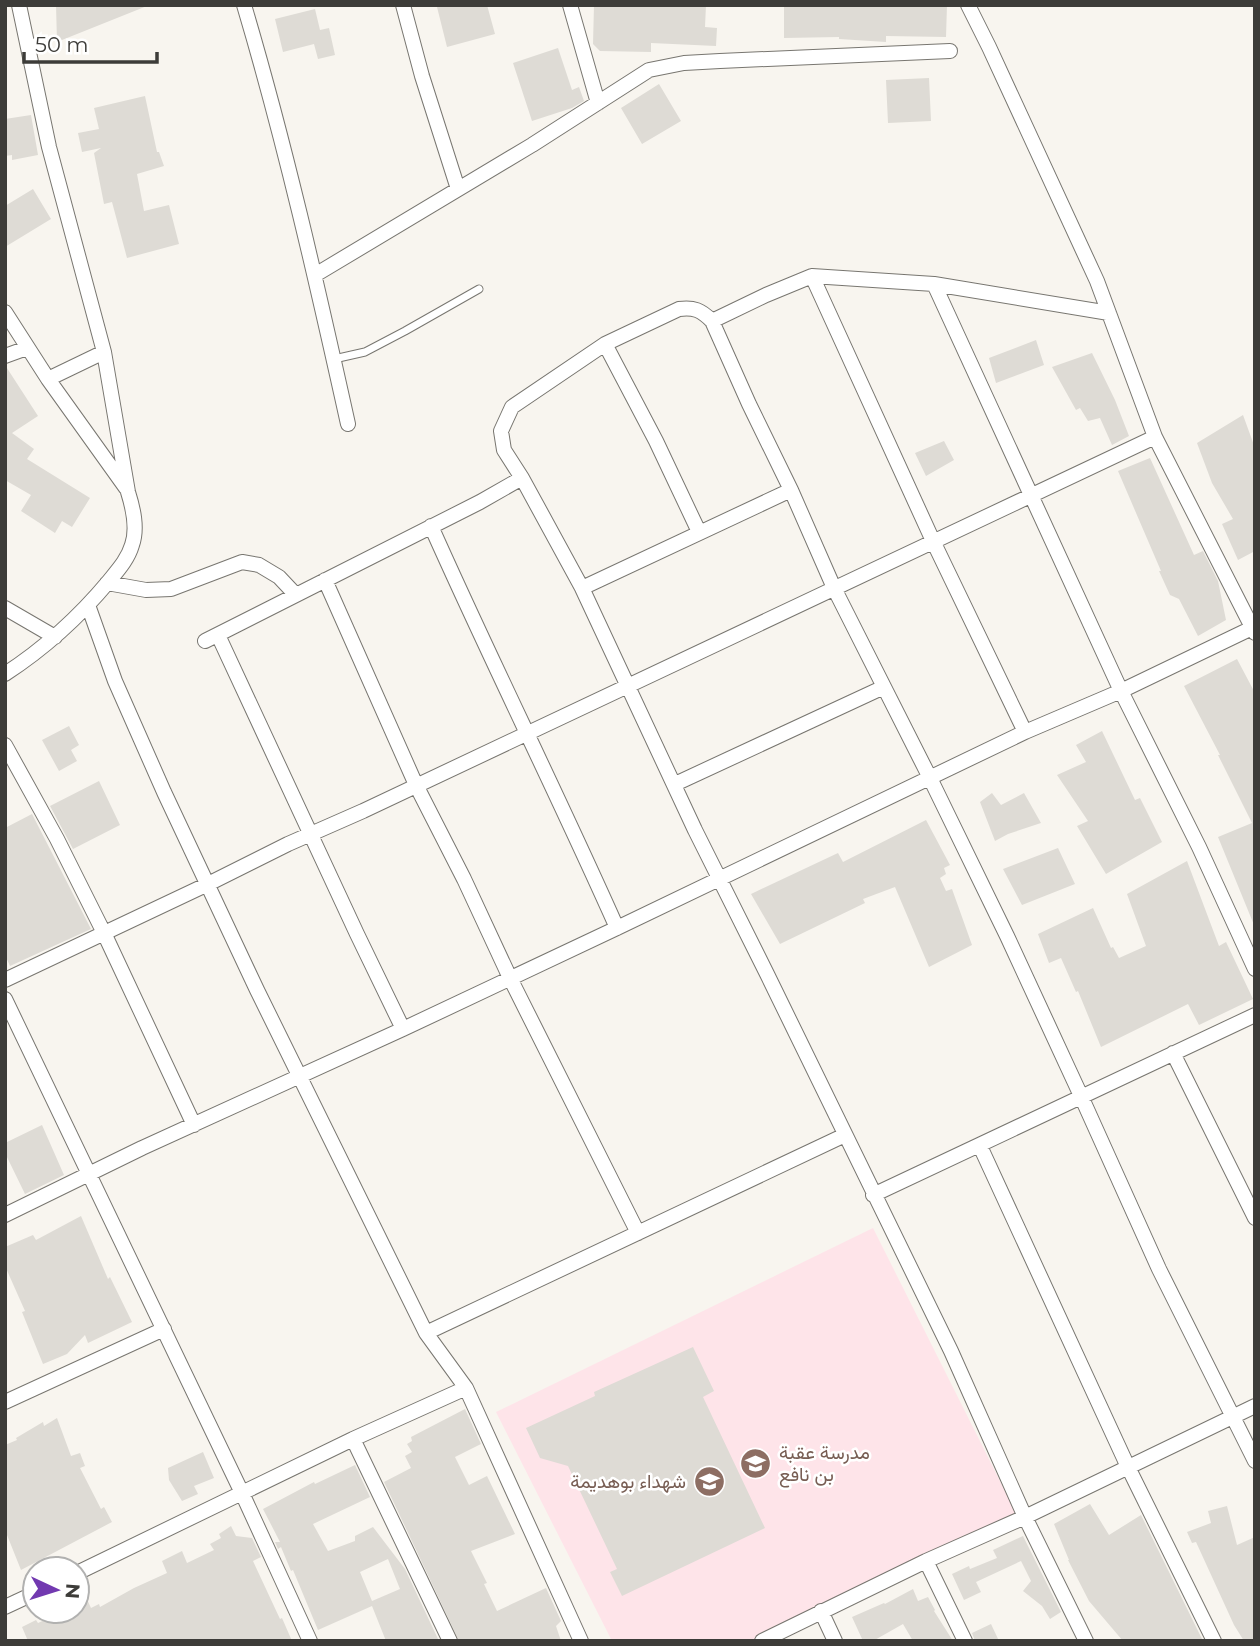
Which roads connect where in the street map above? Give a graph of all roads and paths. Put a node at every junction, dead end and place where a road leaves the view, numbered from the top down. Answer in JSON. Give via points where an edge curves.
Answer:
{"nodes":[{"id":1,"x":19,"y":5,"type":"edge"},
{"id":2,"x":244,"y":5,"type":"edge"},
{"id":3,"x":403,"y":5,"type":"edge"},
{"id":4,"x":570,"y":5,"type":"edge"},
{"id":5,"x":968,"y":5,"type":"edge"},
{"id":6,"x":950,"y":51,"type":"dead end"},
{"id":7,"x":598,"y":103,"type":"junction"},
{"id":8,"x":457,"y":189,"type":"junction"},
{"id":9,"x":315,"y":275,"type":"junction"},
{"id":10,"x":812,"y":276,"type":"junction"},
{"id":11,"x":934,"y":284,"type":"junction"},
{"id":12,"x":479,"y":289,"type":"dead end"},
{"id":13,"x":5,"y":312,"type":"edge"},
{"id":14,"x":1110,"y":313,"type":"junction"},
{"id":15,"x":712,"y":321,"type":"junction"},
{"id":16,"x":605,"y":344,"type":"junction"},
{"id":17,"x":27,"y":348,"type":"junction"},
{"id":18,"x":104,"y":352,"type":"junction"},
{"id":19,"x":5,"y":356,"type":"edge"},
{"id":20,"x":334,"y":359,"type":"junction"},
{"id":21,"x":48,"y":379,"type":"junction"},
{"id":22,"x":348,"y":424,"type":"dead end"},
{"id":23,"x":1155,"y":437,"type":"junction"},
{"id":24,"x":522,"y":478,"type":"junction"},
{"id":25,"x":790,"y":490,"type":"junction"},
{"id":26,"x":128,"y":492,"type":"junction"},
{"id":27,"x":1031,"y":495,"type":"junction"},
{"id":28,"x":431,"y":526,"type":"junction"},
{"id":29,"x":699,"y":532,"type":"junction"},
{"id":30,"x":933,"y":541,"type":"junction"},
{"id":31,"x":326,"y":580,"type":"junction"},
{"id":32,"x":107,"y":583,"type":"junction"},
{"id":33,"x":582,"y":588,"type":"junction"},
{"id":34,"x":834,"y":588,"type":"junction"},
{"id":35,"x":295,"y":594,"type":"junction"},
{"id":36,"x":88,"y":605,"type":"junction"},
{"id":37,"x":5,"y":608,"type":"edge"},
{"id":38,"x":1253,"y":631,"type":"edge"},
{"id":39,"x":55,"y":637,"type":"junction"},
{"id":40,"x":5,"y":674,"type":"edge"},
{"id":41,"x":628,"y":685,"type":"junction"},
{"id":42,"x":884,"y":687,"type":"junction"},
{"id":43,"x":1121,"y":691,"type":"junction"},
{"id":44,"x":1025,"y":732,"type":"junction"},
{"id":45,"x":527,"y":733,"type":"junction"},
{"id":46,"x":5,"y":745,"type":"edge"},
{"id":47,"x":930,"y":779,"type":"junction"},
{"id":48,"x":675,"y":784,"type":"junction"},
{"id":49,"x":416,"y":785,"type":"junction"},
{"id":50,"x":311,"y":834,"type":"junction"},
{"id":51,"x":719,"y":878,"type":"junction"},
{"id":52,"x":208,"y":884,"type":"junction"},
{"id":53,"x":617,"y":928,"type":"junction"},
{"id":54,"x":104,"y":933,"type":"junction"},
{"id":55,"x":1255,"y":969,"type":"edge"},
{"id":56,"x":509,"y":978,"type":"junction"},
{"id":57,"x":5,"y":980,"type":"edge"},
{"id":58,"x":5,"y":999,"type":"edge"},
{"id":59,"x":1255,"y":1015,"type":"edge"},
{"id":60,"x":403,"y":1029,"type":"junction"},
{"id":61,"x":1173,"y":1053,"type":"junction"},
{"id":62,"x":299,"y":1077,"type":"junction"},
{"id":63,"x":1081,"y":1096,"type":"junction"},
{"id":64,"x":194,"y":1125,"type":"junction"},
{"id":65,"x":845,"y":1135,"type":"junction"},
{"id":66,"x":980,"y":1146,"type":"junction"},
{"id":67,"x":89,"y":1174,"type":"junction"},
{"id":68,"x":873,"y":1195,"type":"junction"},
{"id":69,"x":5,"y":1215,"type":"edge"},
{"id":70,"x":1255,"y":1219,"type":"edge"},
{"id":71,"x":638,"y":1233,"type":"junction"},
{"id":72,"x":164,"y":1329,"type":"junction"},
{"id":73,"x":426,"y":1333,"type":"junction"},
{"id":74,"x":466,"y":1388,"type":"junction"},
{"id":75,"x":5,"y":1402,"type":"edge"},
{"id":76,"x":1255,"y":1406,"type":"edge"},
{"id":77,"x":1234,"y":1416,"type":"junction"},
{"id":78,"x":353,"y":1439,"type":"junction"},
{"id":79,"x":1255,"y":1461,"type":"edge"},
{"id":80,"x":1128,"y":1467,"type":"junction"},
{"id":81,"x":242,"y":1493,"type":"junction"},
{"id":82,"x":1025,"y":1517,"type":"junction"},
{"id":83,"x":926,"y":1561,"type":"junction"},
{"id":84,"x":91,"y":1566,"type":"edge"},
{"id":85,"x":21,"y":1600,"type":"edge"},
{"id":86,"x":5,"y":1607,"type":"edge"},
{"id":87,"x":821,"y":1611,"type":"junction"},
{"id":88,"x":310,"y":1641,"type":"edge"},
{"id":89,"x":450,"y":1641,"type":"edge"},
{"id":90,"x":581,"y":1641,"type":"edge"},
{"id":91,"x":762,"y":1641,"type":"edge"},
{"id":92,"x":835,"y":1641,"type":"edge"},
{"id":93,"x":965,"y":1641,"type":"edge"},
{"id":94,"x":1086,"y":1641,"type":"edge"},
{"id":95,"x":1214,"y":1641,"type":"edge"}],
"edges":[{"from":1,"to":18,"type":"street","via":[[49,147]]},
{"from":2,"to":9,"type":"street"},
{"from":3,"to":8,"type":"street"},
{"from":4,"to":7,"type":"street"},
{"from":5,"to":14,"type":"street"},
{"from":6,"to":7,"type":"street","via":[[684,63],[649,70]]},
{"from":7,"to":8,"type":"street"},
{"from":8,"to":9,"type":"street"},
{"from":9,"to":20,"type":"street"},
{"from":10,"to":11,"type":"street"},
{"from":10,"to":15,"type":"street"},
{"from":10,"to":30,"type":"street"},
{"from":11,"to":14,"type":"street"},
{"from":11,"to":27,"type":"street"},
{"from":12,"to":20,"type":"lane","via":[[365,352]]},
{"from":13,"to":17,"type":"street"},
{"from":14,"to":23,"type":"street"},
{"from":15,"to":16,"type":"street","via":[[692,307],[679,309]]},
{"from":15,"to":25,"type":"street"},
{"from":16,"to":24,"type":"street","via":[[512,407],[502,431],[504,450]]},
{"from":16,"to":29,"type":"street"},
{"from":17,"to":19,"type":"street"},
{"from":17,"to":21,"type":"street"},
{"from":18,"to":21,"type":"street"},
{"from":18,"to":26,"type":"street"},
{"from":20,"to":22,"type":"street"},
{"from":21,"to":26,"type":"street"},
{"from":23,"to":27,"type":"street"},
{"from":23,"to":38,"type":"street"},
{"from":24,"to":28,"type":"street"},
{"from":24,"to":33,"type":"street"},
{"from":25,"to":29,"type":"street"},
{"from":25,"to":34,"type":"street"},
{"from":26,"to":32,"type":"street","via":[[133,509],[132,545]]},
{"from":27,"to":30,"type":"street"},
{"from":27,"to":43,"type":"street"},
{"from":28,"to":31,"type":"street"},
{"from":28,"to":45,"type":"street"},
{"from":29,"to":33,"type":"street"},
{"from":30,"to":34,"type":"street"},
{"from":30,"to":44,"type":"street"},
{"from":31,"to":35,"type":"street"},
{"from":31,"to":49,"type":"street"},
{"from":32,"to":35,"type":"street","via":[[171,589],[242,562],[259,565],[279,577]]},
{"from":32,"to":36,"type":"street"},
{"from":33,"to":41,"type":"street"},
{"from":34,"to":41,"type":"street"},
{"from":34,"to":42,"type":"street"},
{"from":35,"to":50,"type":"street","via":[[211,638]]},
{"from":36,"to":39,"type":"street"},
{"from":36,"to":52,"type":"street","via":[[115,681]]},
{"from":37,"to":39,"type":"street"},
{"from":38,"to":43,"type":"street"},
{"from":39,"to":40,"type":"street"},
{"from":41,"to":45,"type":"street"},
{"from":41,"to":48,"type":"street"},
{"from":42,"to":47,"type":"street"},
{"from":42,"to":48,"type":"street"},
{"from":43,"to":44,"type":"street"},
{"from":43,"to":55,"type":"street"},
{"from":44,"to":47,"type":"street"},
{"from":45,"to":49,"type":"street"},
{"from":45,"to":53,"type":"street"},
{"from":46,"to":54,"type":"street"},
{"from":47,"to":51,"type":"street"},
{"from":47,"to":63,"type":"street"},
{"from":48,"to":51,"type":"street"},
{"from":49,"to":50,"type":"street"},
{"from":49,"to":56,"type":"street"},
{"from":50,"to":52,"type":"street"},
{"from":50,"to":60,"type":"street"},
{"from":51,"to":53,"type":"street"},
{"from":51,"to":65,"type":"street"},
{"from":52,"to":54,"type":"street"},
{"from":52,"to":62,"type":"street"},
{"from":53,"to":56,"type":"street"},
{"from":54,"to":57,"type":"street"},
{"from":54,"to":64,"type":"street"},
{"from":56,"to":60,"type":"street"},
{"from":56,"to":71,"type":"street"},
{"from":58,"to":67,"type":"street"},
{"from":59,"to":61,"type":"street"},
{"from":60,"to":62,"type":"street"},
{"from":61,"to":63,"type":"street"},
{"from":61,"to":70,"type":"street"},
{"from":62,"to":64,"type":"street"},
{"from":62,"to":73,"type":"street"},
{"from":63,"to":66,"type":"street"},
{"from":63,"to":77,"type":"street","via":[[1159,1269]]},
{"from":64,"to":67,"type":"street"},
{"from":65,"to":68,"type":"street"},
{"from":65,"to":71,"type":"street"},
{"from":66,"to":68,"type":"street"},
{"from":66,"to":80,"type":"street"},
{"from":67,"to":69,"type":"street"},
{"from":67,"to":72,"type":"street"},
{"from":68,"to":82,"type":"street","via":[[951,1352]]},
{"from":71,"to":73,"type":"street"},
{"from":72,"to":75,"type":"street"},
{"from":72,"to":81,"type":"street"},
{"from":73,"to":74,"type":"street"},
{"from":74,"to":78,"type":"street"},
{"from":74,"to":90,"type":"street"},
{"from":76,"to":77,"type":"street"},
{"from":77,"to":79,"type":"street"},
{"from":77,"to":80,"type":"street"},
{"from":78,"to":81,"type":"street"},
{"from":78,"to":89,"type":"street"},
{"from":80,"to":82,"type":"street"},
{"from":80,"to":95,"type":"street"},
{"from":81,"to":84,"type":"street"},
{"from":81,"to":88,"type":"street"},
{"from":82,"to":83,"type":"street"},
{"from":82,"to":94,"type":"street"},
{"from":83,"to":87,"type":"street"},
{"from":83,"to":93,"type":"street"},
{"from":85,"to":86,"type":"street"},
{"from":87,"to":91,"type":"street"},
{"from":87,"to":92,"type":"street"}]}
